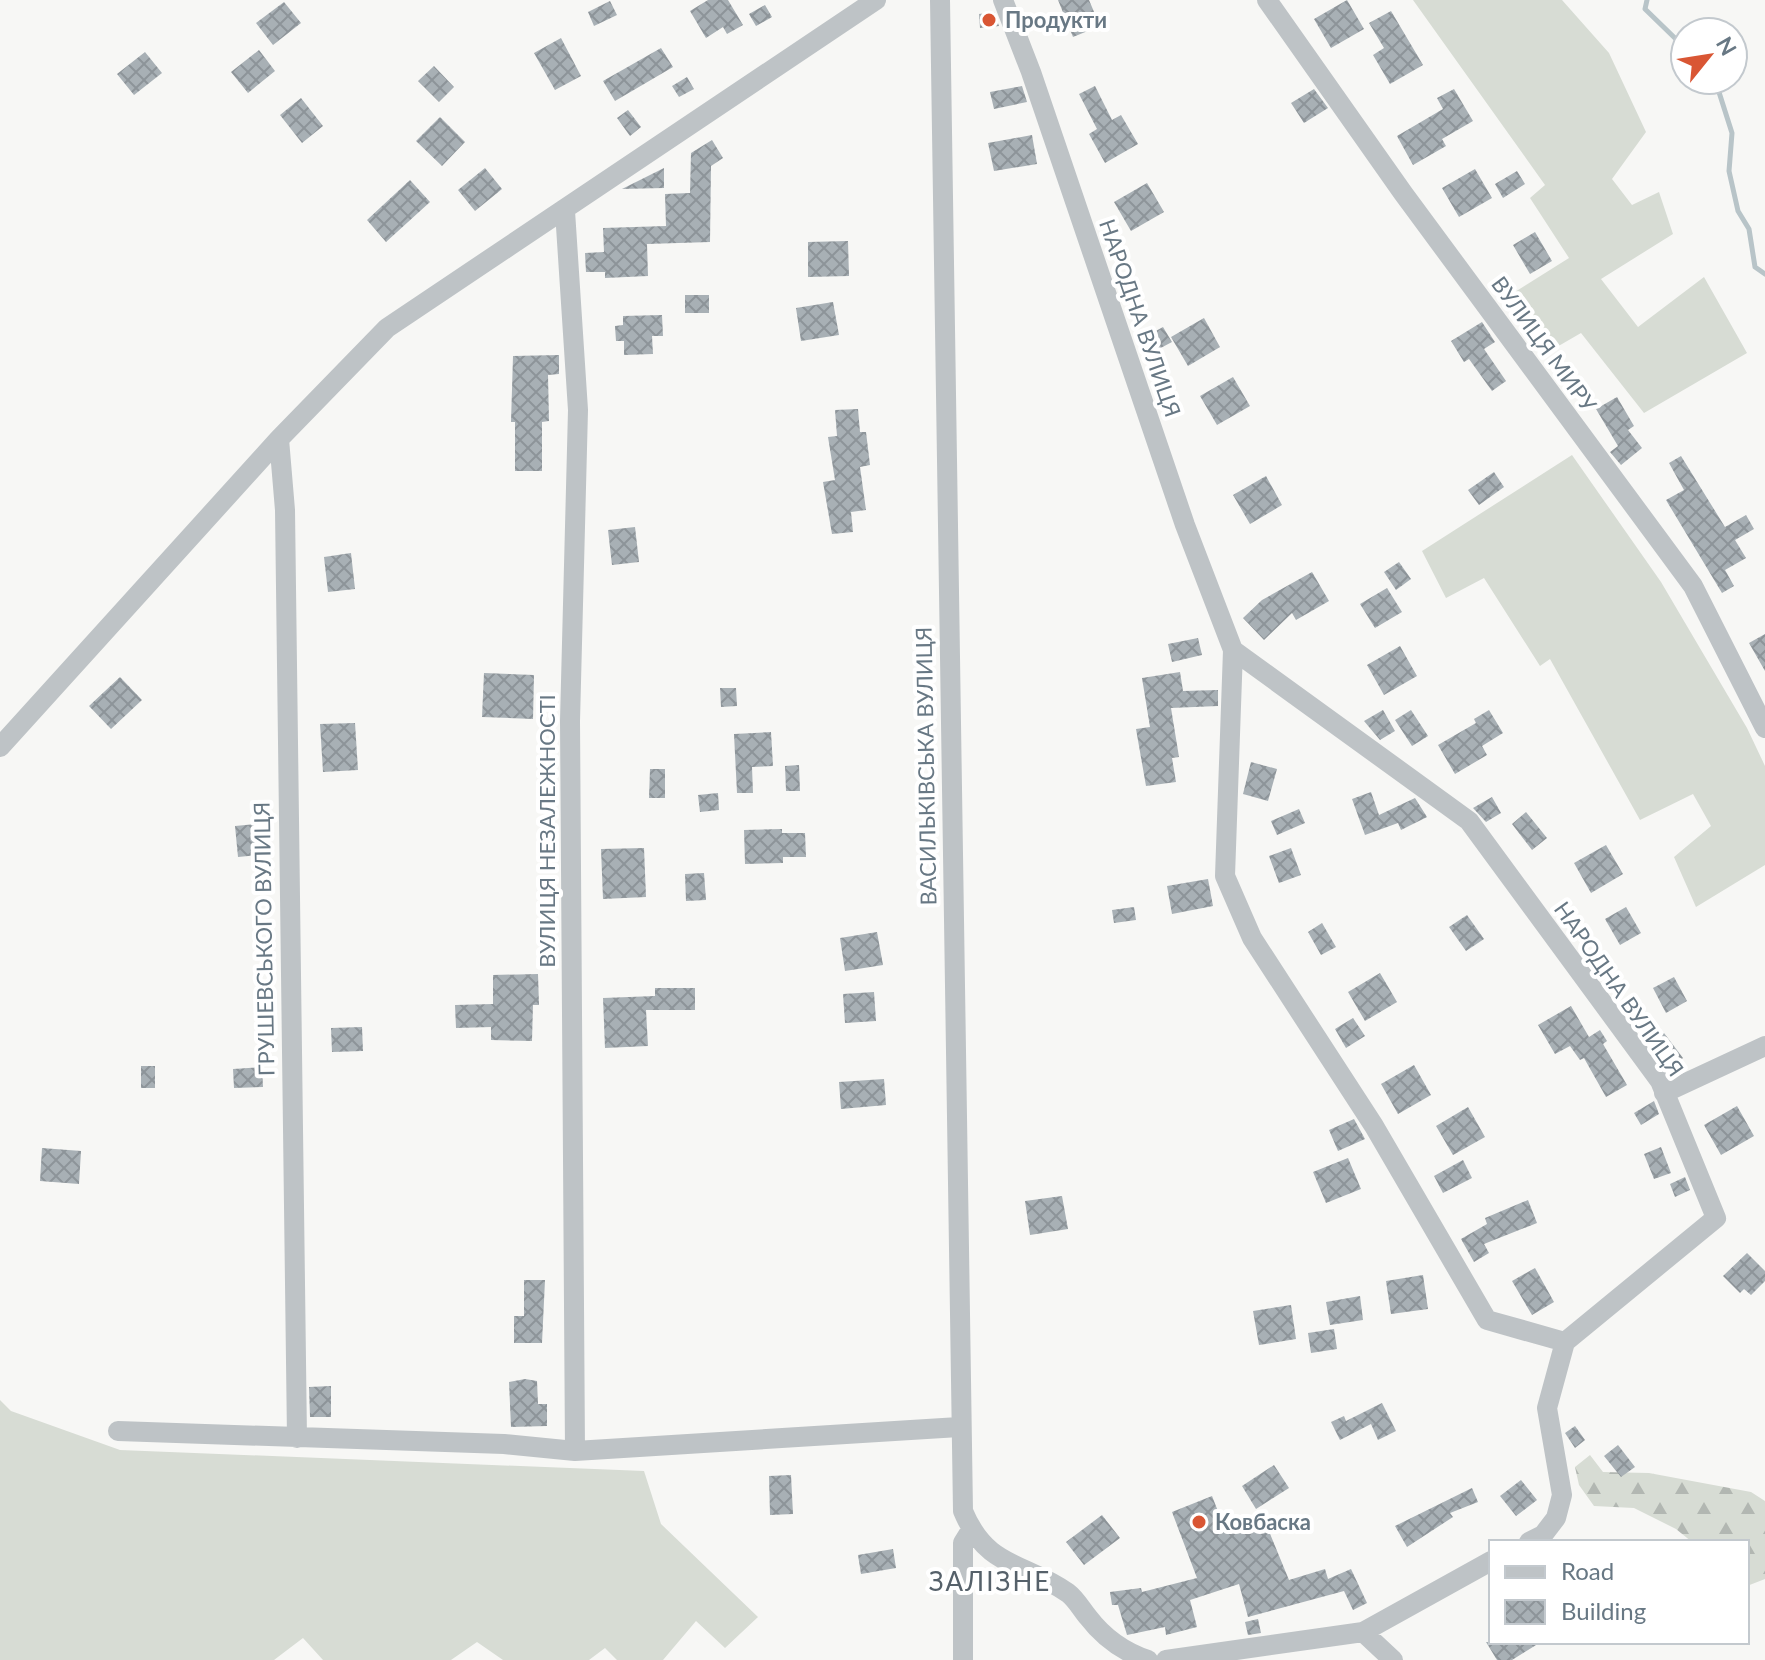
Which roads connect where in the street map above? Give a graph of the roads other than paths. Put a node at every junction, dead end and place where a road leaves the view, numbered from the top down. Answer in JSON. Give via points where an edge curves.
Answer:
{"nodes":[{"id":1,"x":876,"y":0,"type":"edge"},
{"id":2,"x":940,"y":0,"type":"edge"},
{"id":3,"x":1003,"y":0,"type":"edge"},
{"id":4,"x":1267,"y":0,"type":"edge"},
{"id":5,"x":565,"y":211,"type":"junction"},
{"id":6,"x":279,"y":439,"type":"junction"},
{"id":7,"x":1233,"y":650,"type":"junction"},
{"id":8,"x":1765,"y":728,"type":"edge"},
{"id":9,"x":0,"y":747,"type":"edge"},
{"id":10,"x":1765,"y":1046,"type":"edge"},
{"id":11,"x":1664,"y":1093,"type":"junction"},
{"id":12,"x":1565,"y":1342,"type":"junction"},
{"id":13,"x":959,"y":1427,"type":"junction"},
{"id":14,"x":118,"y":1431,"type":"dead end"},
{"id":15,"x":297,"y":1438,"type":"junction"},
{"id":16,"x":575,"y":1451,"type":"junction"},
{"id":17,"x":971,"y":1530,"type":"junction"},
{"id":18,"x":1533,"y":1540,"type":"edge"},
{"id":19,"x":1489,"y":1562,"type":"edge"},
{"id":20,"x":1363,"y":1632,"type":"junction"},
{"id":21,"x":963,"y":1660,"type":"edge"},
{"id":22,"x":1148,"y":1660,"type":"edge"},
{"id":23,"x":1166,"y":1660,"type":"edge"},
{"id":24,"x":1393,"y":1660,"type":"edge"}],
"edges":[{"from":1,"to":5,"type":"street"},
{"from":2,"to":13,"type":"street","name":"ВАСИЛЬКІВСЬКА ВУЛИЦЯ"},
{"from":3,"to":7,"type":"street","name":"НАРОДНА ВУЛИЦЯ"},
{"from":4,"to":8,"type":"street","name":"ВУЛИЦЯ МИРУ","via":[[1693,586]]},
{"from":5,"to":6,"type":"street","via":[[387,328]]},
{"from":5,"to":16,"type":"street","name":"ВУЛИЦЯ НЕЗАЛЕЖНОСТІ","via":[[578,410],[570,721]]},
{"from":6,"to":9,"type":"street"},
{"from":6,"to":15,"type":"street","name":"ГРУШЕВСЬКОГО ВУЛИЦЯ","via":[[285,510]]},
{"from":7,"to":11,"type":"street","name":"НАРОДНА ВУЛИЦЯ","via":[[1469,821]]},
{"from":7,"to":12,"type":"street","name":"НАРОДНА ВУЛИЦЯ","via":[[1225,876],[1252,938],[1374,1126],[1487,1320]]},
{"from":10,"to":11,"type":"street"},
{"from":11,"to":12,"type":"street","name":"НАРОДНА ВУЛИЦЯ","via":[[1716,1218]]},
{"from":12,"to":18,"type":"street","via":[[1547,1408],[1562,1495],[1556,1518]]},
{"from":13,"to":16,"type":"street"},
{"from":13,"to":17,"type":"street","name":"ВАСИЛЬКІВСЬКА ВУЛИЦЯ","via":[[963,1511]]},
{"from":14,"to":15,"type":"street"},
{"from":15,"to":16,"type":"street"},
{"from":17,"to":21,"type":"street","via":[[963,1543]]},
{"from":17,"to":22,"type":"street","via":[[999,1559],[1069,1594],[1126,1653]]},
{"from":19,"to":20,"type":"street"},
{"from":20,"to":23,"type":"street"},
{"from":20,"to":24,"type":"street"}]}
